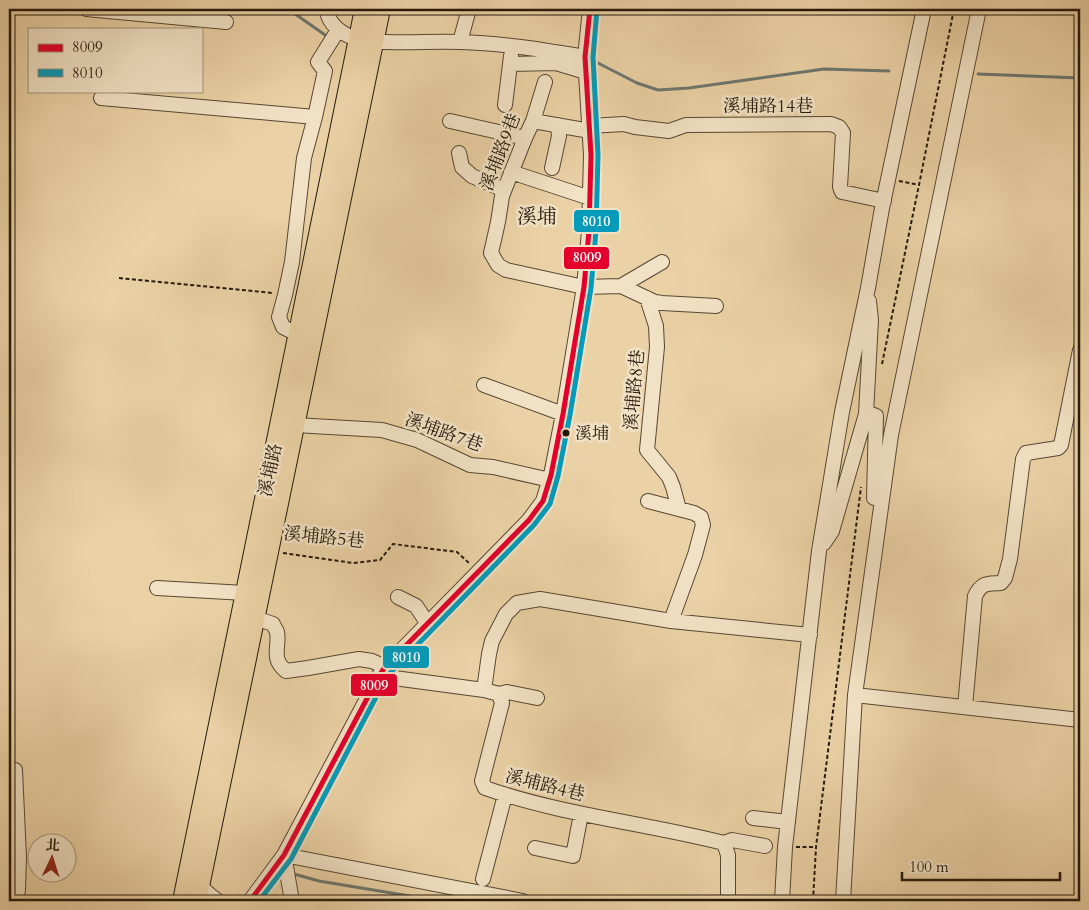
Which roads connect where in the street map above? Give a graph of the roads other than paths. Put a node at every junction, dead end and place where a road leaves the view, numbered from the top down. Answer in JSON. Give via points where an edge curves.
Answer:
{"nodes":[{"id":1,"x":86,"y":9,"type":"edge"},
{"id":2,"x":327,"y":9,"type":"edge"},
{"id":3,"x":364,"y":9,"type":"edge"},
{"id":4,"x":382,"y":9,"type":"edge"},
{"id":5,"x":469,"y":9,"type":"edge"},
{"id":6,"x":590,"y":9,"type":"edge"},
{"id":7,"x":924,"y":9,"type":"edge"},
{"id":8,"x":979,"y":9,"type":"edge"},
{"id":9,"x":226,"y":22,"type":"dead end"},
{"id":10,"x":338,"y":30,"type":"junction"},
{"id":11,"x":357,"y":39,"type":"junction"},
{"id":12,"x":375,"y":42,"type":"junction"},
{"id":13,"x":460,"y":42,"type":"junction"},
{"id":14,"x":511,"y":55,"type":"junction"},
{"id":15,"x":585,"y":57,"type":"junction"},
{"id":16,"x":586,"y":72,"type":"junction"},
{"id":17,"x":545,"y":82,"type":"dead end"},
{"id":18,"x":101,"y":98,"type":"dead end"},
{"id":19,"x":505,"y":105,"type":"dead end"},
{"id":20,"x":315,"y":117,"type":"junction"},
{"id":21,"x":450,"y":121,"type":"dead end"},
{"id":22,"x":533,"y":121,"type":"junction"},
{"id":23,"x":558,"y":125,"type":"junction"},
{"id":24,"x":589,"y":129,"type":"junction"},
{"id":25,"x":525,"y":138,"type":"junction"},
{"id":26,"x":459,"y":153,"type":"dead end"},
{"id":27,"x":552,"y":168,"type":"dead end"},
{"id":28,"x":511,"y":172,"type":"junction"},
{"id":29,"x":504,"y":190,"type":"junction"},
{"id":30,"x":590,"y":198,"type":"junction"},
{"id":31,"x":884,"y":201,"type":"junction"},
{"id":32,"x":662,"y":262,"type":"dead end"},
{"id":33,"x":621,"y":286,"type":"junction"},
{"id":34,"x":584,"y":287,"type":"junction"},
{"id":35,"x":868,"y":288,"type":"junction"},
{"id":36,"x":647,"y":298,"type":"junction"},
{"id":37,"x":716,"y":306,"type":"dead end"},
{"id":38,"x":297,"y":334,"type":"junction"},
{"id":39,"x":1080,"y":350,"type":"edge"},
{"id":40,"x":484,"y":385,"type":"dead end"},
{"id":41,"x":563,"y":414,"type":"junction"},
{"id":42,"x":866,"y":414,"type":"junction"},
{"id":43,"x":295,"y":425,"type":"junction"},
{"id":44,"x":550,"y":480,"type":"junction"},
{"id":45,"x":648,"y":501,"type":"dead end"},
{"id":46,"x":680,"y":509,"type":"junction"},
{"id":47,"x":875,"y":541,"type":"junction"},
{"id":48,"x":819,"y":551,"type":"junction"},
{"id":49,"x":157,"y":588,"type":"dead end"},
{"id":50,"x":245,"y":593,"type":"junction"},
{"id":51,"x":398,"y":597,"type":"dead end"},
{"id":52,"x":255,"y":618,"type":"junction"},
{"id":53,"x":671,"y":621,"type":"junction"},
{"id":54,"x":428,"y":624,"type":"junction"},
{"id":55,"x":810,"y":634,"type":"junction"},
{"id":56,"x":382,"y":672,"type":"junction"},
{"id":57,"x":484,"y":690,"type":"junction"},
{"id":58,"x":499,"y":694,"type":"junction"},
{"id":59,"x":854,"y":695,"type":"junction"},
{"id":60,"x":537,"y":698,"type":"dead end"},
{"id":61,"x":965,"y":707,"type":"junction"},
{"id":62,"x":1080,"y":720,"type":"edge"},
{"id":63,"x":15,"y":770,"type":"dead end"},
{"id":64,"x":505,"y":795,"type":"junction"},
{"id":65,"x":581,"y":814,"type":"junction"},
{"id":66,"x":754,"y":818,"type":"dead end"},
{"id":67,"x":788,"y":822,"type":"junction"},
{"id":68,"x":724,"y":842,"type":"junction"},
{"id":69,"x":765,"y":846,"type":"dead end"},
{"id":70,"x":535,"y":848,"type":"dead end"},
{"id":71,"x":284,"y":855,"type":"junction"},
{"id":72,"x":483,"y":879,"type":"dead end"},
{"id":73,"x":198,"y":893,"type":"edge"},
{"id":74,"x":16,"y":901,"type":"edge"},
{"id":75,"x":182,"y":901,"type":"edge"},
{"id":76,"x":218,"y":901,"type":"edge"},
{"id":77,"x":249,"y":901,"type":"edge"},
{"id":78,"x":292,"y":901,"type":"edge"},
{"id":79,"x":523,"y":901,"type":"edge"},
{"id":80,"x":728,"y":901,"type":"edge"},
{"id":81,"x":782,"y":901,"type":"edge"},
{"id":82,"x":844,"y":901,"type":"edge"}],
"edges":[{"from":1,"to":9,"type":"street"},
{"from":2,"to":10,"type":"street"},
{"from":3,"to":11,"type":"main road","name":"溪埔路"},
{"from":4,"to":12,"type":"main road","name":"溪埔路"},
{"from":5,"to":13,"type":"street"},
{"from":6,"to":15,"type":"street"},
{"from":7,"to":31,"type":"street"},
{"from":8,"to":47,"type":"street","via":[[891,435]]},
{"from":10,"to":11,"type":"street"},
{"from":10,"to":20,"type":"street","via":[[318,62],[325,71]]},
{"from":11,"to":12,"type":"street"},
{"from":11,"to":38,"type":"main road","name":"溪埔路"},
{"from":12,"to":13,"type":"street"},
{"from":12,"to":43,"type":"main road","name":"溪埔路"},
{"from":13,"to":14,"type":"street"},
{"from":14,"to":15,"type":"street"},
{"from":14,"to":16,"type":"street","via":[[556,62]]},
{"from":14,"to":19,"type":"street"},
{"from":15,"to":16,"type":"street"},
{"from":16,"to":24,"type":"street"},
{"from":17,"to":22,"type":"street","name":"溪埔路9巷"},
{"from":18,"to":20,"type":"street"},
{"from":20,"to":38,"type":"street","via":[[304,158],[292,262],[279,317],[283,327]]},
{"from":21,"to":25,"type":"street"},
{"from":22,"to":23,"type":"street"},
{"from":22,"to":25,"type":"street","name":"溪埔路9巷"},
{"from":23,"to":24,"type":"street"},
{"from":23,"to":27,"type":"street","via":[[559,136]]},
{"from":24,"to":30,"type":"street"},
{"from":24,"to":31,"type":"street","name":"溪埔路14巷","via":[[624,124],[668,131],[686,125],[831,124],[844,133],[842,192]]},
{"from":25,"to":28,"type":"street","name":"溪埔路9巷"},
{"from":26,"to":29,"type":"street","via":[[462,168]]},
{"from":28,"to":29,"type":"street","name":"溪埔路9巷"},
{"from":28,"to":30,"type":"street"},
{"from":29,"to":34,"type":"street","name":"溪埔路9巷","via":[[491,254],[498,265],[506,270]]},
{"from":30,"to":34,"type":"street"},
{"from":31,"to":35,"type":"street"},
{"from":32,"to":33,"type":"street"},
{"from":33,"to":34,"type":"street","name":"溪埔路9巷"},
{"from":33,"to":36,"type":"street"},
{"from":34,"to":41,"type":"street"},
{"from":35,"to":42,"type":"street","via":[[871,320]]},
{"from":35,"to":48,"type":"street","via":[[842,412]]},
{"from":36,"to":37,"type":"street","via":[[662,303]]},
{"from":36,"to":46,"type":"street","name":"溪埔路8巷","via":[[656,326],[657,347],[647,450],[669,477]]},
{"from":38,"to":50,"type":"main road","name":"溪埔路"},
{"from":39,"to":61,"type":"street","via":[[1061,445],[1026,453],[1022,459],[1005,578],[1001,584],[987,584],[979,588],[974,596]]},
{"from":40,"to":41,"type":"street"},
{"from":41,"to":44,"type":"street"},
{"from":42,"to":47,"type":"street","via":[[876,416]]},
{"from":42,"to":48,"type":"street","via":[[832,531]]},
{"from":43,"to":44,"type":"street","name":"溪埔路7巷","via":[[382,430],[417,440],[470,465]]},
{"from":43,"to":52,"type":"main road","name":"溪埔路"},
{"from":44,"to":54,"type":"street","via":[[543,501],[529,520]]},
{"from":45,"to":46,"type":"street"},
{"from":46,"to":53,"type":"street","via":[[701,517],[703,526]]},
{"from":47,"to":59,"type":"street"},
{"from":48,"to":55,"type":"street"},
{"from":49,"to":50,"type":"street"},
{"from":50,"to":75,"type":"main road","name":"溪埔路"},
{"from":51,"to":54,"type":"street","via":[[416,606]]},
{"from":52,"to":56,"type":"street","via":[[273,624],[277,632],[276,655],[286,671],[359,659],[372,660]]},
{"from":52,"to":73,"type":"main road","name":"溪埔路"},
{"from":53,"to":55,"type":"street"},
{"from":53,"to":57,"type":"street","via":[[540,600],[516,603],[506,614],[492,641]]},
{"from":54,"to":56,"type":"street"},
{"from":55,"to":67,"type":"street"},
{"from":56,"to":57,"type":"street"},
{"from":56,"to":71,"type":"street"},
{"from":57,"to":58,"type":"street"},
{"from":58,"to":60,"type":"street","via":[[507,692]]},
{"from":58,"to":64,"type":"street","name":"溪埔路4巷","via":[[502,704],[482,781],[485,788]]},
{"from":59,"to":61,"type":"street"},
{"from":59,"to":82,"type":"street"},
{"from":61,"to":62,"type":"street"},
{"from":63,"to":74,"type":"street","via":[[19,857]]},
{"from":64,"to":65,"type":"street","name":"溪埔路4巷"},
{"from":64,"to":72,"type":"street"},
{"from":65,"to":68,"type":"street","name":"溪埔路4巷"},
{"from":65,"to":70,"type":"street","via":[[573,856]]},
{"from":66,"to":67,"type":"street"},
{"from":67,"to":81,"type":"street"},
{"from":68,"to":69,"type":"street","name":"溪埔路4巷","via":[[732,840]]},
{"from":68,"to":80,"type":"street","via":[[728,855]]},
{"from":71,"to":77,"type":"street"},
{"from":71,"to":78,"type":"street"},
{"from":71,"to":79,"type":"street"},
{"from":73,"to":76,"type":"street"}]}
